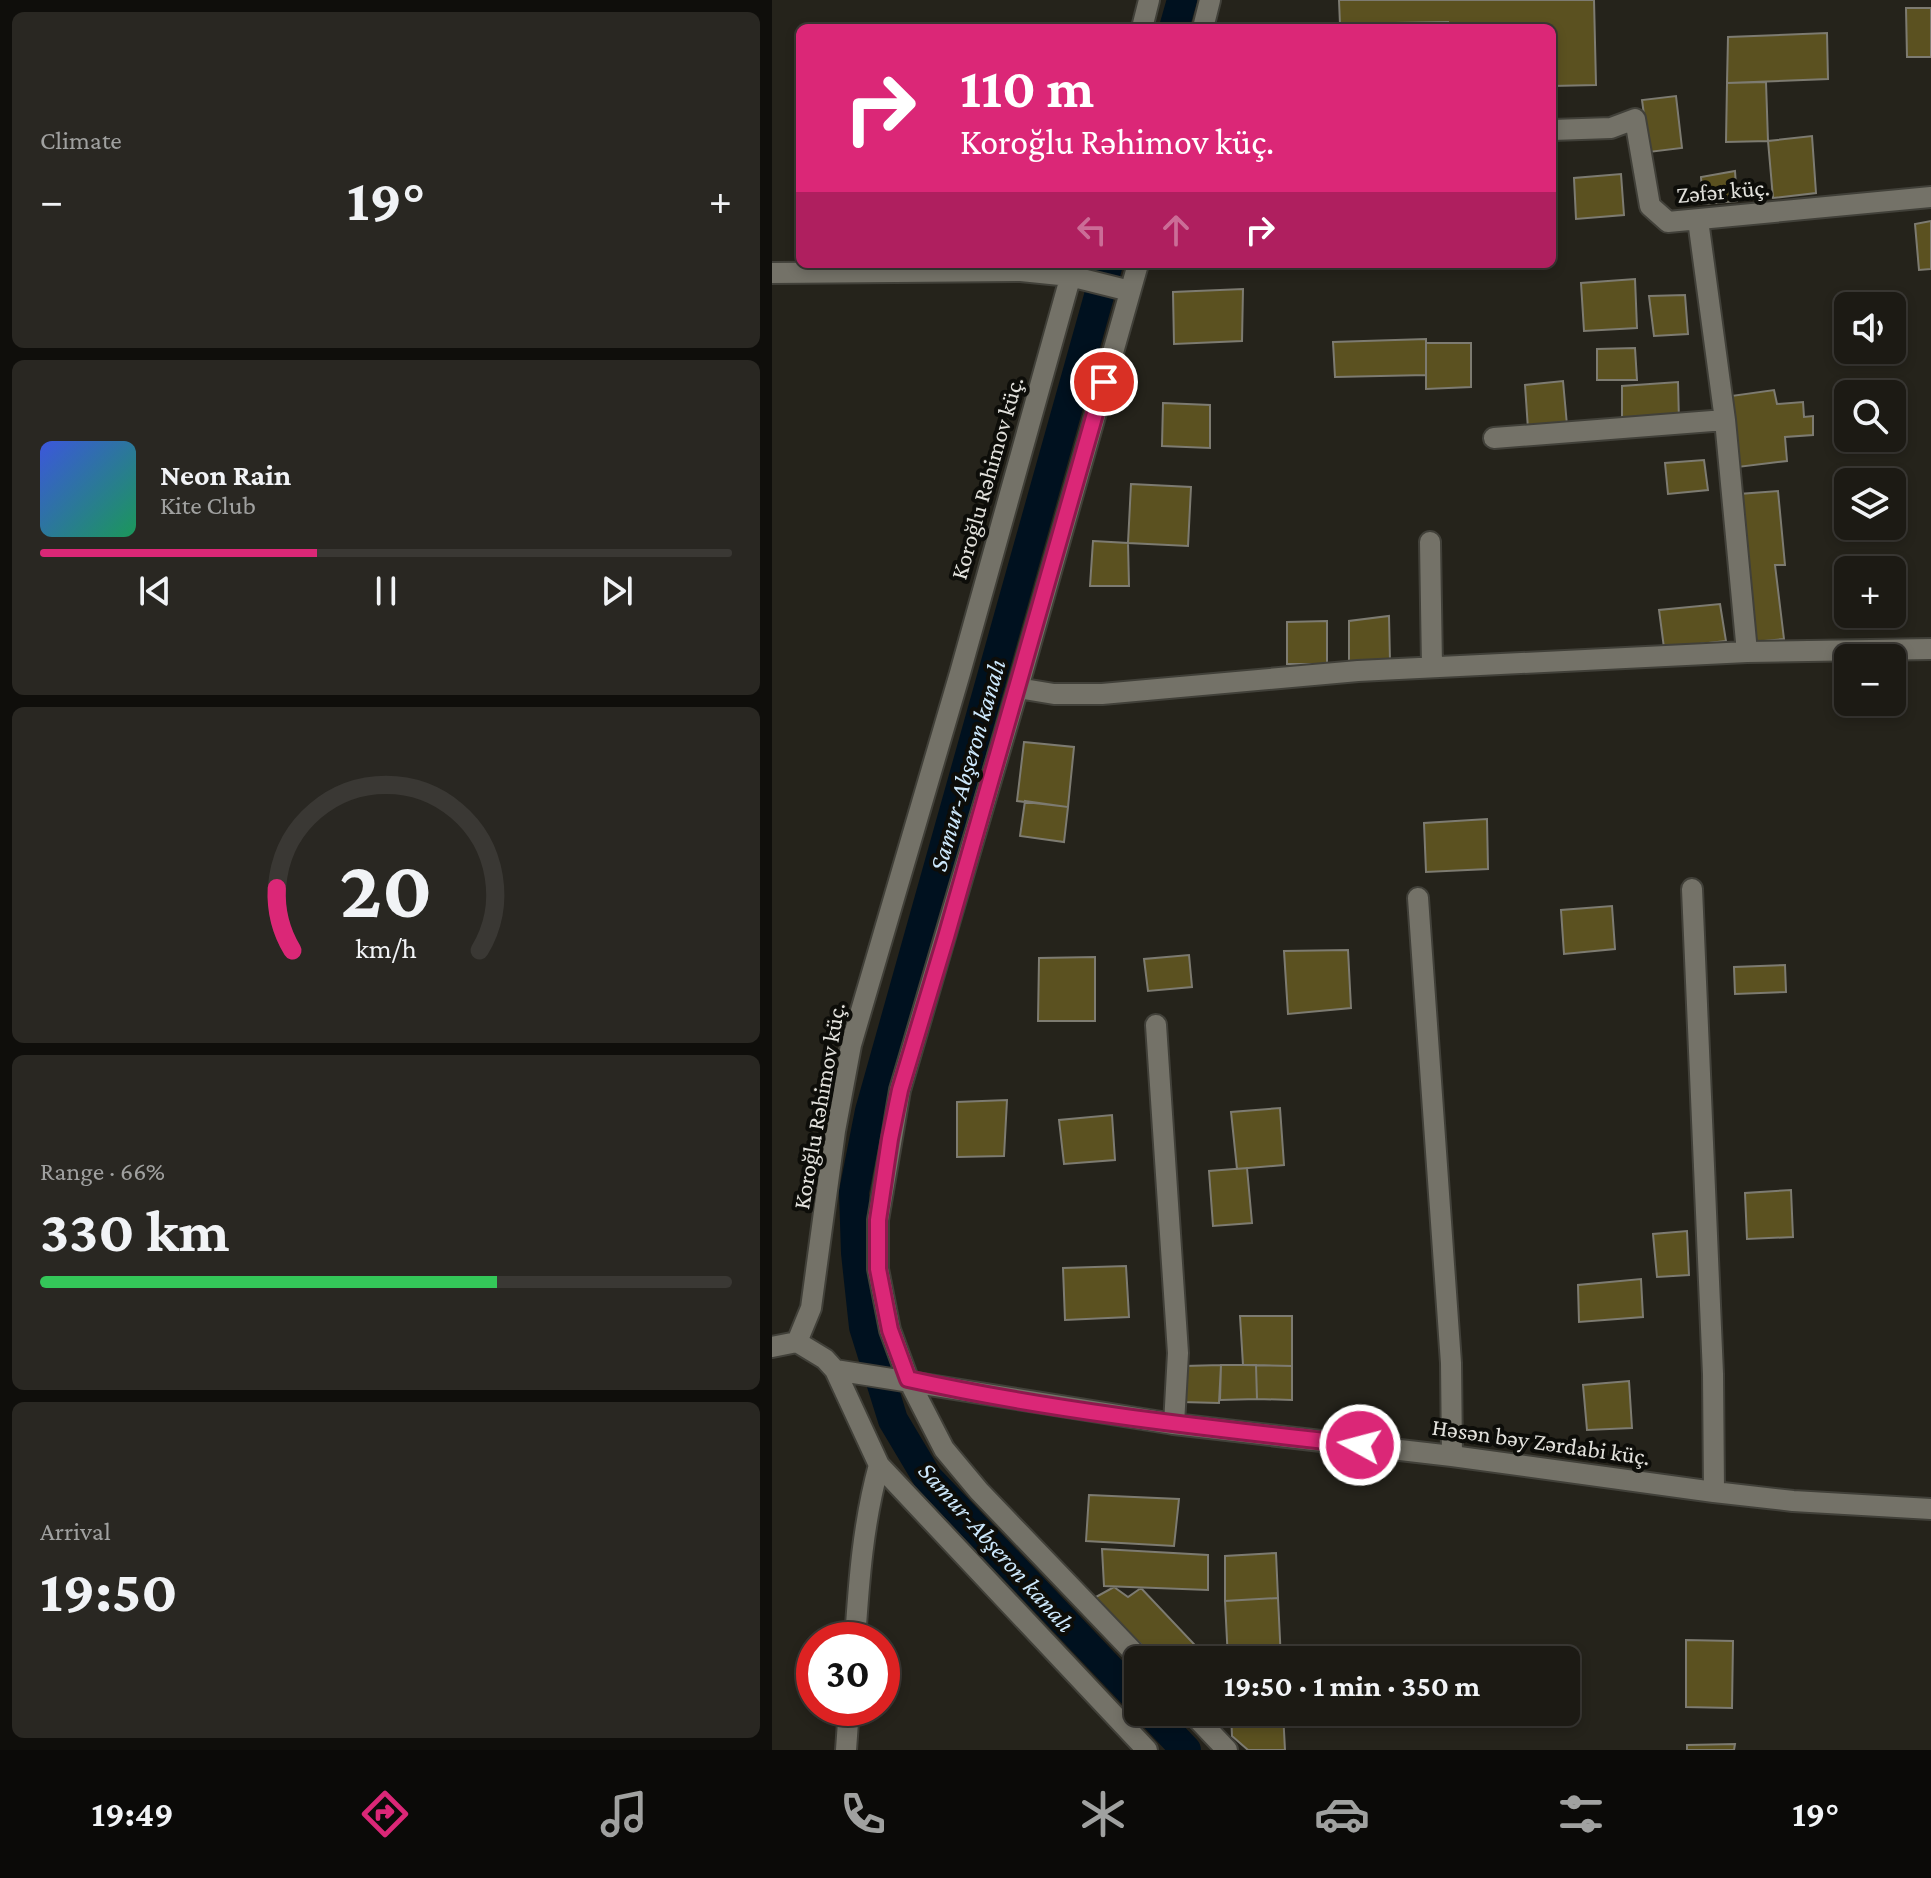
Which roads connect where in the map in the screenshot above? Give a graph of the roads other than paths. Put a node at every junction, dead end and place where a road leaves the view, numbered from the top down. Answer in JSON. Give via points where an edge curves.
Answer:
{"nodes":[{"id":1,"x":1149,"y":0,"type":"edge"},
{"id":2,"x":1210,"y":0,"type":"edge"},
{"id":3,"x":1143,"y":24,"type":"edge"},
{"id":4,"x":1204,"y":24,"type":"edge"},
{"id":5,"x":1556,"y":130,"type":"edge"},
{"id":6,"x":1931,"y":197,"type":"edge"},
{"id":7,"x":1698,"y":220,"type":"junction"},
{"id":8,"x":1137,"y":268,"type":"edge"},
{"id":9,"x":1072,"y":270,"type":"edge"},
{"id":10,"x":772,"y":273,"type":"edge"},
{"id":11,"x":1130,"y":291,"type":"junction"},
{"id":12,"x":1725,"y":420,"type":"junction"},
{"id":13,"x":1494,"y":438,"type":"dead end"},
{"id":14,"x":1430,"y":542,"type":"dead end"},
{"id":15,"x":1931,"y":649,"type":"edge"},
{"id":16,"x":1747,"y":652,"type":"junction"},
{"id":17,"x":1432,"y":667,"type":"junction"},
{"id":18,"x":1018,"y":688,"type":"junction"},
{"id":19,"x":1692,"y":889,"type":"dead end"},
{"id":20,"x":1418,"y":898,"type":"dead end"},
{"id":21,"x":1156,"y":1025,"type":"dead end"},
{"id":22,"x":797,"y":1342,"type":"junction"},
{"id":23,"x":772,"y":1347,"type":"edge"},
{"id":24,"x":835,"y":1370,"type":"junction"},
{"id":25,"x":908,"y":1379,"type":"junction"},
{"id":26,"x":1174,"y":1424,"type":"junction"},
{"id":27,"x":1452,"y":1456,"type":"junction"},
{"id":28,"x":879,"y":1465,"type":"junction"},
{"id":29,"x":1714,"y":1492,"type":"junction"},
{"id":30,"x":1931,"y":1509,"type":"edge"},
{"id":31,"x":856,"y":1622,"type":"edge"},
{"id":32,"x":1128,"y":1646,"type":"edge"},
{"id":33,"x":848,"y":1726,"type":"edge"},
{"id":34,"x":1204,"y":1726,"type":"edge"},
{"id":35,"x":846,"y":1750,"type":"edge"},
{"id":36,"x":1147,"y":1750,"type":"edge"},
{"id":37,"x":1227,"y":1750,"type":"edge"}],
"edges":[{"from":1,"to":3,"type":"street"},
{"from":2,"to":4,"type":"street"},
{"from":5,"to":7,"type":"street","name":"Zəfər küç.","via":[[1611,128],[1635,119],[1650,206],[1668,222]]},
{"from":6,"to":7,"type":"street","name":"Zəfər küç."},
{"from":7,"to":12,"type":"street"},
{"from":8,"to":11,"type":"street"},
{"from":9,"to":10,"type":"street"},
{"from":9,"to":11,"type":"street"},
{"from":9,"to":22,"type":"street","name":"Koroğlu Rəhimov küç.","via":[[851,1045],[811,1308]]},
{"from":11,"to":18,"type":"street"},
{"from":12,"to":13,"type":"street"},
{"from":12,"to":16,"type":"street"},
{"from":14,"to":17,"type":"street"},
{"from":15,"to":16,"type":"street"},
{"from":16,"to":17,"type":"street"},
{"from":17,"to":18,"type":"street","via":[[1102,694]]},
{"from":18,"to":25,"type":"street","via":[[890,1139],[878,1220],[878,1269],[890,1330]]},
{"from":19,"to":29,"type":"street"},
{"from":20,"to":27,"type":"street","via":[[1451,1363]]},
{"from":21,"to":26,"type":"street","via":[[1178,1353]]},
{"from":22,"to":23,"type":"street"},
{"from":22,"to":24,"type":"street"},
{"from":24,"to":25,"type":"street","name":"Həsən bəy Zərdabi küç."},
{"from":24,"to":28,"type":"street"},
{"from":25,"to":26,"type":"street","name":"Həsən bəy Zərdabi küç."},
{"from":25,"to":32,"type":"street","via":[[944,1449]]},
{"from":26,"to":27,"type":"street","name":"Həsən bəy Zərdabi küç."},
{"from":27,"to":29,"type":"street","name":"Həsən bəy Zərdabi küç."},
{"from":28,"to":31,"type":"street","via":[[867,1507]]},
{"from":28,"to":36,"type":"street"},
{"from":29,"to":30,"type":"street","name":"Həsən bəy Zərdabi küç."},
{"from":33,"to":35,"type":"street"},
{"from":34,"to":37,"type":"street"}]}
